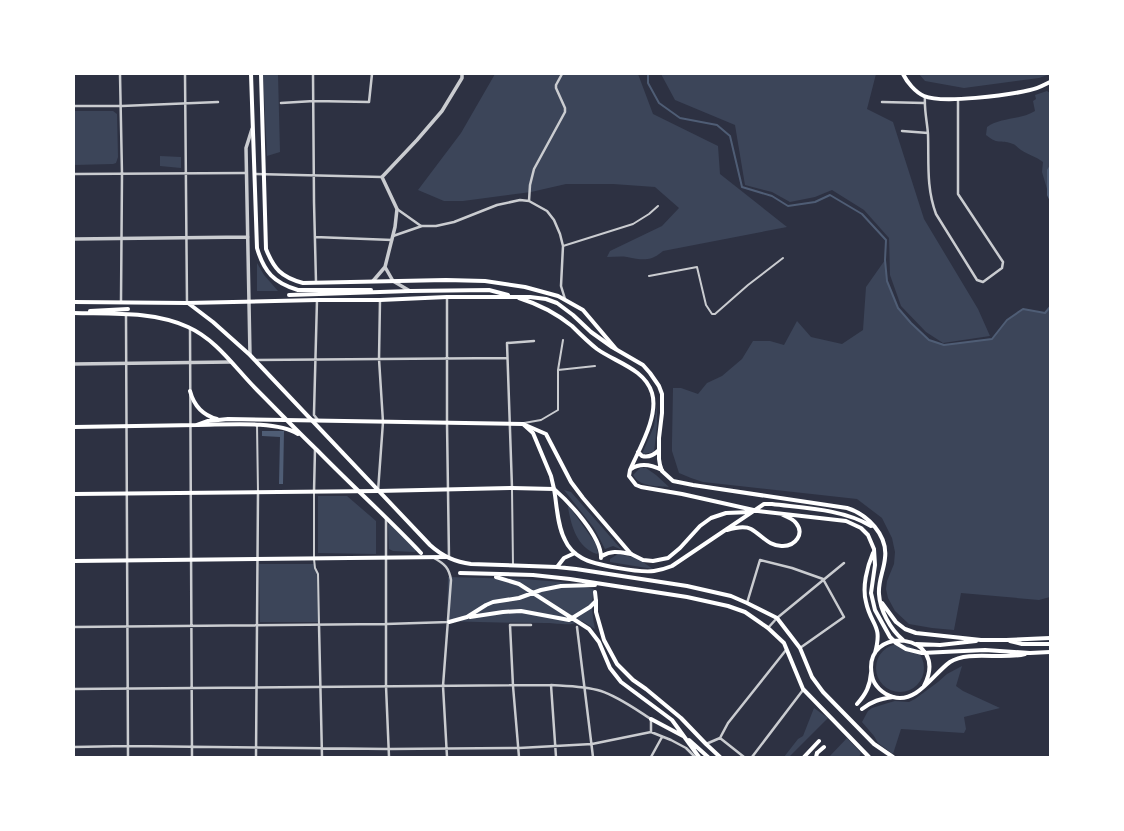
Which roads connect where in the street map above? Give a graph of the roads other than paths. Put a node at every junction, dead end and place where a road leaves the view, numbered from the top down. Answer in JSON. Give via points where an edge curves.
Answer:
{"nodes":[{"id":1,"x":120,"y":74,"type":"edge"},
{"id":2,"x":185,"y":74,"type":"edge"},
{"id":3,"x":251,"y":74,"type":"edge"},
{"id":4,"x":261,"y":74,"type":"edge"},
{"id":5,"x":314,"y":74,"type":"edge"},
{"id":6,"x":372,"y":74,"type":"edge"},
{"id":7,"x":462,"y":74,"type":"edge"},
{"id":8,"x":562,"y":74,"type":"edge"},
{"id":9,"x":903,"y":74,"type":"edge"},
{"id":10,"x":1050,"y":82,"type":"edge"},
{"id":11,"x":925,"y":96,"type":"junction"},
{"id":12,"x":958,"y":99,"type":"junction"},
{"id":13,"x":314,"y":101,"type":"junction"},
{"id":14,"x":218,"y":102,"type":"dead end"},
{"id":15,"x":882,"y":102,"type":"dead end"},
{"id":16,"x":281,"y":103,"type":"dead end"},
{"id":17,"x":924,"y":103,"type":"junction"},
{"id":18,"x":185,"y":104,"type":"junction"},
{"id":19,"x":74,"y":106,"type":"edge"},
{"id":20,"x":122,"y":106,"type":"junction"},
{"id":21,"x":253,"y":126,"type":"junction"},
{"id":22,"x":902,"y":131,"type":"dead end"},
{"id":23,"x":928,"y":133,"type":"junction"},
{"id":24,"x":246,"y":173,"type":"junction"},
{"id":25,"x":74,"y":174,"type":"edge"},
{"id":26,"x":122,"y":174,"type":"junction"},
{"id":27,"x":186,"y":174,"type":"junction"},
{"id":28,"x":255,"y":174,"type":"junction"},
{"id":29,"x":264,"y":174,"type":"junction"},
{"id":30,"x":314,"y":176,"type":"junction"},
{"id":31,"x":382,"y":178,"type":"junction"},
{"id":32,"x":529,"y":201,"type":"junction"},
{"id":33,"x":658,"y":206,"type":"dead end"},
{"id":34,"x":397,"y":209,"type":"junction"},
{"id":35,"x":422,"y":226,"type":"junction"},
{"id":36,"x":248,"y":237,"type":"junction"},
{"id":37,"x":315,"y":237,"type":"junction"},
{"id":38,"x":122,"y":238,"type":"junction"},
{"id":39,"x":187,"y":238,"type":"junction"},
{"id":40,"x":392,"y":238,"type":"junction"},
{"id":41,"x":74,"y":239,"type":"edge"},
{"id":42,"x":563,"y":246,"type":"junction"},
{"id":43,"x":783,"y":258,"type":"dead end"},
{"id":44,"x":385,"y":267,"type":"junction"},
{"id":45,"x":650,"y":276,"type":"dead end"},
{"id":46,"x":373,"y":280,"type":"junction"},
{"id":47,"x":393,"y":281,"type":"junction"},
{"id":48,"x":316,"y":282,"type":"junction"},
{"id":49,"x":410,"y":291,"type":"junction"},
{"id":50,"x":289,"y":295,"type":"dead end"},
{"id":51,"x":447,"y":297,"type":"junction"},
{"id":52,"x":565,"y":299,"type":"junction"},
{"id":53,"x":317,"y":300,"type":"junction"},
{"id":54,"x":380,"y":300,"type":"junction"},
{"id":55,"x":249,"y":301,"type":"junction"},
{"id":56,"x":74,"y":302,"type":"edge"},
{"id":57,"x":121,"y":302,"type":"junction"},
{"id":58,"x":187,"y":303,"type":"junction"},
{"id":59,"x":128,"y":309,"type":"dead end"},
{"id":60,"x":74,"y":312,"type":"edge"},
{"id":61,"x":126,"y":315,"type":"junction"},
{"id":62,"x":190,"y":327,"type":"junction"},
{"id":63,"x":563,"y":340,"type":"dead end"},
{"id":64,"x":534,"y":341,"type":"dead end"},
{"id":65,"x":616,"y":349,"type":"junction"},
{"id":66,"x":250,"y":355,"type":"junction"},
{"id":67,"x":446,"y":358,"type":"junction"},
{"id":68,"x":507,"y":358,"type":"junction"},
{"id":69,"x":316,"y":359,"type":"junction"},
{"id":70,"x":379,"y":359,"type":"junction"},
{"id":71,"x":254,"y":360,"type":"junction"},
{"id":72,"x":190,"y":362,"type":"junction"},
{"id":73,"x":231,"y":362,"type":"junction"},
{"id":74,"x":126,"y":363,"type":"junction"},
{"id":75,"x":74,"y":364,"type":"edge"},
{"id":76,"x":595,"y":366,"type":"dead end"},
{"id":77,"x":558,"y":370,"type":"junction"},
{"id":78,"x":190,"y":391,"type":"junction"},
{"id":79,"x":219,"y":419,"type":"junction"},
{"id":80,"x":323,"y":421,"type":"junction"},
{"id":81,"x":383,"y":422,"type":"junction"},
{"id":82,"x":447,"y":423,"type":"junction"},
{"id":83,"x":510,"y":424,"type":"junction"},
{"id":84,"x":523,"y":424,"type":"junction"},
{"id":85,"x":191,"y":425,"type":"junction"},
{"id":86,"x":197,"y":425,"type":"junction"},
{"id":87,"x":257,"y":425,"type":"junction"},
{"id":88,"x":126,"y":426,"type":"junction"},
{"id":89,"x":74,"y":427,"type":"edge"},
{"id":90,"x":322,"y":433,"type":"junction"},
{"id":91,"x":304,"y":437,"type":"junction"},
{"id":92,"x":315,"y":449,"type":"junction"},
{"id":93,"x":659,"y":450,"type":"junction"},
{"id":94,"x":638,"y":452,"type":"junction"},
{"id":95,"x":630,"y":470,"type":"junction"},
{"id":96,"x":662,"y":471,"type":"junction"},
{"id":97,"x":512,"y":488,"type":"junction"},
{"id":98,"x":448,"y":489,"type":"junction"},
{"id":99,"x":554,"y":489,"type":"junction"},
{"id":100,"x":378,"y":491,"type":"junction"},
{"id":101,"x":191,"y":492,"type":"junction"},
{"id":102,"x":258,"y":492,"type":"junction"},
{"id":103,"x":314,"y":492,"type":"junction"},
{"id":104,"x":126,"y":493,"type":"junction"},
{"id":105,"x":74,"y":494,"type":"edge"},
{"id":106,"x":758,"y":511,"type":"junction"},
{"id":107,"x":779,"y":513,"type":"junction"},
{"id":108,"x":386,"y":516,"type":"junction"},
{"id":109,"x":876,"y":529,"type":"junction"},
{"id":110,"x":723,"y":531,"type":"junction"},
{"id":111,"x":421,"y":552,"type":"dead end"},
{"id":112,"x":574,"y":553,"type":"junction"},
{"id":113,"x":874,"y":553,"type":"junction"},
{"id":114,"x":631,"y":554,"type":"junction"},
{"id":115,"x":385,"y":558,"type":"junction"},
{"id":116,"x":433,"y":558,"type":"junction"},
{"id":117,"x":448,"y":558,"type":"junction"},
{"id":118,"x":257,"y":559,"type":"junction"},
{"id":119,"x":314,"y":559,"type":"junction"},
{"id":120,"x":127,"y":560,"type":"junction"},
{"id":121,"x":191,"y":560,"type":"junction"},
{"id":122,"x":74,"y":561,"type":"edge"},
{"id":123,"x":844,"y":563,"type":"dead end"},
{"id":124,"x":513,"y":566,"type":"junction"},
{"id":125,"x":557,"y":567,"type":"junction"},
{"id":126,"x":460,"y":573,"type":"dead end"},
{"id":127,"x":490,"y":575,"type":"junction"},
{"id":128,"x":824,"y":579,"type":"junction"},
{"id":129,"x":615,"y":586,"type":"junction"},
{"id":130,"x":595,"y":592,"type":"dead end"},
{"id":131,"x":596,"y":601,"type":"junction"},
{"id":132,"x":880,"y":601,"type":"junction"},
{"id":133,"x":747,"y":603,"type":"junction"},
{"id":134,"x":467,"y":617,"type":"junction"},
{"id":135,"x":572,"y":618,"type":"junction"},
{"id":136,"x":777,"y":618,"type":"junction"},
{"id":137,"x":449,"y":622,"type":"junction"},
{"id":138,"x":319,"y":624,"type":"junction"},
{"id":139,"x":386,"y":624,"type":"junction"},
{"id":140,"x":256,"y":625,"type":"junction"},
{"id":141,"x":531,"y":625,"type":"dead end"},
{"id":142,"x":127,"y":626,"type":"junction"},
{"id":143,"x":192,"y":626,"type":"junction"},
{"id":144,"x":74,"y":627,"type":"edge"},
{"id":145,"x":577,"y":627,"type":"dead end"},
{"id":146,"x":768,"y":628,"type":"junction"},
{"id":147,"x":1050,"y":638,"type":"edge"},
{"id":148,"x":903,"y":640,"type":"junction"},
{"id":149,"x":981,"y":640,"type":"junction"},
{"id":150,"x":1006,"y":640,"type":"junction"},
{"id":151,"x":914,"y":644,"type":"junction"},
{"id":152,"x":1050,"y":644,"type":"edge"},
{"id":153,"x":800,"y":648,"type":"junction"},
{"id":154,"x":786,"y":650,"type":"junction"},
{"id":155,"x":1050,"y":652,"type":"edge"},
{"id":156,"x":1030,"y":653,"type":"junction"},
{"id":157,"x":873,"y":659,"type":"junction"},
{"id":158,"x":871,"y":668,"type":"junction"},
{"id":159,"x":551,"y":685,"type":"junction"},
{"id":160,"x":386,"y":686,"type":"junction"},
{"id":161,"x":444,"y":686,"type":"junction"},
{"id":162,"x":513,"y":686,"type":"junction"},
{"id":163,"x":924,"y":686,"type":"junction"},
{"id":164,"x":256,"y":687,"type":"junction"},
{"id":165,"x":320,"y":687,"type":"junction"},
{"id":166,"x":585,"y":687,"type":"junction"},
{"id":167,"x":127,"y":688,"type":"junction"},
{"id":168,"x":192,"y":688,"type":"junction"},
{"id":169,"x":74,"y":689,"type":"edge"},
{"id":170,"x":803,"y":689,"type":"junction"},
{"id":171,"x":893,"y":697,"type":"junction"},
{"id":172,"x":857,"y":704,"type":"dead end"},
{"id":173,"x":862,"y":709,"type":"dead end"},
{"id":174,"x":651,"y":719,"type":"junction"},
{"id":175,"x":651,"y":732,"type":"junction"},
{"id":176,"x":662,"y":737,"type":"junction"},
{"id":177,"x":720,"y":738,"type":"junction"},
{"id":178,"x":819,"y":741,"type":"dead end"},
{"id":179,"x":592,"y":744,"type":"junction"},
{"id":180,"x":706,"y":744,"type":"junction"},
{"id":181,"x":127,"y":746,"type":"junction"},
{"id":182,"x":555,"y":746,"type":"junction"},
{"id":183,"x":74,"y":747,"type":"edge"},
{"id":184,"x":192,"y":747,"type":"junction"},
{"id":185,"x":256,"y":747,"type":"junction"},
{"id":186,"x":824,"y":747,"type":"dead end"},
{"id":187,"x":322,"y":748,"type":"junction"},
{"id":188,"x":519,"y":748,"type":"junction"},
{"id":189,"x":388,"y":749,"type":"junction"},
{"id":190,"x":446,"y":749,"type":"junction"},
{"id":191,"x":697,"y":756,"type":"edge"},
{"id":192,"x":815,"y":756,"type":"edge"},
{"id":193,"x":128,"y":757,"type":"edge"},
{"id":194,"x":192,"y":757,"type":"edge"},
{"id":195,"x":256,"y":757,"type":"edge"},
{"id":196,"x":322,"y":757,"type":"edge"},
{"id":197,"x":389,"y":757,"type":"edge"},
{"id":198,"x":447,"y":757,"type":"edge"},
{"id":199,"x":519,"y":757,"type":"edge"},
{"id":200,"x":556,"y":757,"type":"edge"},
{"id":201,"x":593,"y":757,"type":"edge"},
{"id":202,"x":652,"y":757,"type":"edge"},
{"id":203,"x":708,"y":757,"type":"edge"},
{"id":204,"x":720,"y":757,"type":"edge"},
{"id":205,"x":744,"y":757,"type":"edge"},
{"id":206,"x":752,"y":757,"type":"edge"},
{"id":207,"x":803,"y":757,"type":"edge"},
{"id":208,"x":869,"y":757,"type":"edge"},
{"id":209,"x":893,"y":757,"type":"edge"}],
"edges":[{"from":1,"to":20,"type":"street"},
{"from":2,"to":18,"type":"street"},
{"from":3,"to":21,"type":"main road"},
{"from":4,"to":29,"type":"main road"},
{"from":5,"to":13,"type":"street"},
{"from":6,"to":13,"type":"street","via":[[369,102]]},
{"from":7,"to":31,"type":"street","via":[[442,111]]},
{"from":8,"to":32,"type":"street","via":[[556,88],[565,112],[534,169]]},
{"from":9,"to":11,"type":"main road","via":[[916,90]]},
{"from":10,"to":12,"type":"main road","via":[[1014,94]]},
{"from":11,"to":12,"type":"main road"},
{"from":11,"to":17,"type":"street"},
{"from":12,"to":23,"type":"street","via":[[958,194],[1003,262],[1002,268],[983,282],[977,280],[933,206],[930,193]]},
{"from":13,"to":16,"type":"street"},
{"from":13,"to":30,"type":"street"},
{"from":14,"to":18,"type":"street"},
{"from":15,"to":17,"type":"street"},
{"from":17,"to":23,"type":"street"},
{"from":18,"to":20,"type":"street"},
{"from":18,"to":27,"type":"street"},
{"from":19,"to":20,"type":"street"},
{"from":20,"to":26,"type":"street"},
{"from":21,"to":24,"type":"street","via":[[246,148]]},
{"from":21,"to":28,"type":"main road"},
{"from":22,"to":23,"type":"street"},
{"from":24,"to":27,"type":"street"},
{"from":24,"to":36,"type":"street"},
{"from":25,"to":26,"type":"street"},
{"from":26,"to":27,"type":"street"},
{"from":26,"to":38,"type":"street"},
{"from":27,"to":39,"type":"street"},
{"from":28,"to":29,"type":"street"},
{"from":28,"to":49,"type":"main road","via":[[257,248],[264,267],[279,282],[298,290]]},
{"from":29,"to":30,"type":"street"},
{"from":29,"to":48,"type":"main road","via":[[266,249],[271,262],[279,272],[290,279],[303,283]]},
{"from":30,"to":31,"type":"street"},
{"from":30,"to":37,"type":"street"},
{"from":31,"to":34,"type":"street"},
{"from":32,"to":35,"type":"street","via":[[520,200],[497,205],[454,222]]},
{"from":32,"to":42,"type":"street","via":[[541,207],[554,220]]},
{"from":33,"to":42,"type":"street","via":[[633,224]]},
{"from":34,"to":35,"type":"street"},
{"from":34,"to":40,"type":"street"},
{"from":35,"to":40,"type":"street"},
{"from":36,"to":39,"type":"street"},
{"from":36,"to":55,"type":"street"},
{"from":37,"to":40,"type":"street"},
{"from":37,"to":48,"type":"street"},
{"from":38,"to":39,"type":"street"},
{"from":38,"to":41,"type":"street"},
{"from":38,"to":57,"type":"street"},
{"from":39,"to":58,"type":"street"},
{"from":40,"to":44,"type":"street"},
{"from":42,"to":52,"type":"street","via":[[561,282]]},
{"from":43,"to":45,"type":"street","via":[[715,314],[712,314],[706,305],[696,267]]},
{"from":44,"to":46,"type":"street"},
{"from":44,"to":47,"type":"street"},
{"from":46,"to":47,"type":"main road"},
{"from":46,"to":48,"type":"main road"},
{"from":47,"to":49,"type":"street"},
{"from":47,"to":52,"type":"main road","via":[[485,281],[525,287]]},
{"from":49,"to":50,"type":"main road"},
{"from":49,"to":94,"type":"main road","via":[[489,290],[534,303],[557,315],[596,348],[635,370],[648,385],[654,403],[653,418]]},
{"from":51,"to":54,"type":"main road"},
{"from":51,"to":65,"type":"main road","via":[[546,299],[563,307],[591,332]]},
{"from":51,"to":67,"type":"street"},
{"from":52,"to":65,"type":"main road","via":[[583,310]]},
{"from":53,"to":54,"type":"main road"},
{"from":53,"to":55,"type":"main road"},
{"from":53,"to":69,"type":"street"},
{"from":54,"to":70,"type":"street"},
{"from":55,"to":58,"type":"main road"},
{"from":55,"to":66,"type":"street"},
{"from":56,"to":57,"type":"main road"},
{"from":57,"to":58,"type":"main road"},
{"from":58,"to":66,"type":"main road"},
{"from":59,"to":60,"type":"main road"},
{"from":60,"to":61,"type":"main road"},
{"from":61,"to":62,"type":"main road","via":[[151,317]]},
{"from":61,"to":74,"type":"street"},
{"from":62,"to":72,"type":"street"},
{"from":62,"to":73,"type":"main road","via":[[208,339]]},
{"from":63,"to":77,"type":"street"},
{"from":64,"to":68,"type":"street","via":[[507,343]]},
{"from":65,"to":93,"type":"main road","via":[[643,365],[659,386],[663,403]]},
{"from":66,"to":71,"type":"main road"},
{"from":67,"to":68,"type":"street"},
{"from":67,"to":70,"type":"street"},
{"from":67,"to":82,"type":"street"},
{"from":68,"to":83,"type":"street"},
{"from":69,"to":70,"type":"street"},
{"from":69,"to":71,"type":"street"},
{"from":69,"to":80,"type":"street","via":[[314,412],[317,420]]},
{"from":70,"to":81,"type":"street"},
{"from":71,"to":90,"type":"main road"},
{"from":72,"to":73,"type":"street"},
{"from":72,"to":74,"type":"street"},
{"from":72,"to":78,"type":"street"},
{"from":73,"to":91,"type":"main road"},
{"from":74,"to":75,"type":"street"},
{"from":74,"to":88,"type":"street"},
{"from":76,"to":77,"type":"street"},
{"from":77,"to":84,"type":"street","via":[[558,410],[541,420]]},
{"from":78,"to":79,"type":"main road","via":[[192,400],[203,413]]},
{"from":78,"to":85,"type":"street"},
{"from":79,"to":81,"type":"main road"},
{"from":79,"to":86,"type":"main road"},
{"from":80,"to":81,"type":"street"},
{"from":80,"to":90,"type":"street"},
{"from":81,"to":82,"type":"main road"},
{"from":81,"to":100,"type":"street"},
{"from":82,"to":83,"type":"main road"},
{"from":82,"to":98,"type":"street"},
{"from":83,"to":84,"type":"main road"},
{"from":83,"to":97,"type":"street"},
{"from":84,"to":99,"type":"main road","via":[[533,433]]},
{"from":84,"to":114,"type":"main road","via":[[546,434],[572,482]]},
{"from":85,"to":86,"type":"main road"},
{"from":85,"to":88,"type":"main road"},
{"from":85,"to":101,"type":"street"},
{"from":86,"to":87,"type":"main road"},
{"from":87,"to":91,"type":"main road","via":[[281,427]]},
{"from":87,"to":102,"type":"street"},
{"from":88,"to":89,"type":"main road"},
{"from":88,"to":104,"type":"street"},
{"from":90,"to":100,"type":"main road"},
{"from":91,"to":92,"type":"main road"},
{"from":92,"to":103,"type":"street"},
{"from":92,"to":108,"type":"main road"},
{"from":93,"to":94,"type":"main road","via":[[646,457]]},
{"from":93,"to":96,"type":"main road"},
{"from":94,"to":95,"type":"main road"},
{"from":95,"to":96,"type":"main road","via":[[639,465],[647,465]]},
{"from":95,"to":106,"type":"main road","via":[[631,480],[641,487]]},
{"from":96,"to":109,"type":"main road","via":[[677,482],[847,508],[859,513]]},
{"from":97,"to":98,"type":"main road"},
{"from":97,"to":99,"type":"main road"},
{"from":97,"to":124,"type":"street"},
{"from":98,"to":100,"type":"main road"},
{"from":98,"to":117,"type":"street"},
{"from":99,"to":112,"type":"main road","via":[[562,535]]},
{"from":99,"to":114,"type":"main road","via":[[570,503],[590,531],[598,543],[601,557],[616,551]]},
{"from":100,"to":103,"type":"main road"},
{"from":100,"to":117,"type":"main road","via":[[430,545]]},
{"from":101,"to":102,"type":"main road"},
{"from":101,"to":104,"type":"main road"},
{"from":101,"to":121,"type":"street"},
{"from":102,"to":103,"type":"main road"},
{"from":102,"to":118,"type":"street"},
{"from":103,"to":119,"type":"street"},
{"from":104,"to":105,"type":"main road"},
{"from":104,"to":120,"type":"street"},
{"from":106,"to":107,"type":"main road"},
{"from":106,"to":114,"type":"main road","via":[[726,513],[711,518],[668,558],[643,560]]},
{"from":107,"to":110,"type":"main road","via":[[798,524],[798,537],[791,545],[774,545],[750,529]]},
{"from":107,"to":113,"type":"main road","via":[[857,525],[868,535]]},
{"from":108,"to":111,"type":"main road"},
{"from":108,"to":115,"type":"street"},
{"from":109,"to":110,"type":"main road","via":[[857,518],[837,513],[768,504],[760,505]]},
{"from":109,"to":132,"type":"main road","via":[[886,553],[880,584]]},
{"from":110,"to":112,"type":"main road","via":[[672,566],[654,571],[596,564]]},
{"from":112,"to":125,"type":"main road","via":[[564,558]]},
{"from":113,"to":156,"type":"main road","via":[[871,593],[875,610],[893,640],[903,648],[922,653],[985,650]]},
{"from":113,"to":157,"type":"main road","via":[[866,579],[865,596],[877,631],[878,642]]},
{"from":115,"to":116,"type":"main road"},
{"from":115,"to":119,"type":"main road"},
{"from":115,"to":139,"type":"street"},
{"from":116,"to":117,"type":"main road"},
{"from":116,"to":137,"type":"street","via":[[445,565],[450,572]]},
{"from":117,"to":124,"type":"main road","via":[[461,563]]},
{"from":118,"to":119,"type":"main road"},
{"from":118,"to":121,"type":"main road"},
{"from":118,"to":140,"type":"street"},
{"from":119,"to":138,"type":"street","via":[[318,574]]},
{"from":120,"to":121,"type":"main road"},
{"from":120,"to":122,"type":"main road"},
{"from":120,"to":142,"type":"street"},
{"from":121,"to":143,"type":"street"},
{"from":123,"to":128,"type":"street"},
{"from":124,"to":125,"type":"main road"},
{"from":125,"to":133,"type":"main road","via":[[687,586],[732,596]]},
{"from":126,"to":127,"type":"main road"},
{"from":127,"to":129,"type":"main road","via":[[533,575]]},
{"from":127,"to":135,"type":"main road","via":[[520,584]]},
{"from":128,"to":133,"type":"street","via":[[760,560]]},
{"from":128,"to":136,"type":"street"},
{"from":128,"to":153,"type":"street","via":[[844,617]]},
{"from":129,"to":134,"type":"main road","via":[[582,584],[541,590],[519,598],[493,602]]},
{"from":129,"to":146,"type":"main road","via":[[728,606],[745,612]]},
{"from":130,"to":131,"type":"main road"},
{"from":131,"to":135,"type":"main road"},
{"from":131,"to":180,"type":"main road","via":[[596,612],[604,640],[617,664],[681,718]]},
{"from":132,"to":148,"type":"main road","via":[[894,631]]},
{"from":132,"to":149,"type":"main road","via":[[896,622],[910,631]]},
{"from":133,"to":136,"type":"main road"},
{"from":134,"to":135,"type":"main road","via":[[521,611],[565,620]]},
{"from":134,"to":137,"type":"main road"},
{"from":135,"to":191,"type":"main road","via":[[586,626],[595,636],[610,668],[621,682],[672,720]]},
{"from":136,"to":146,"type":"street"},
{"from":136,"to":153,"type":"main road"},
{"from":137,"to":139,"type":"street"},
{"from":137,"to":161,"type":"street"},
{"from":138,"to":139,"type":"street"},
{"from":138,"to":140,"type":"street"},
{"from":138,"to":165,"type":"street"},
{"from":139,"to":160,"type":"street"},
{"from":140,"to":143,"type":"street"},
{"from":140,"to":164,"type":"street"},
{"from":141,"to":162,"type":"street","via":[[510,625]]},
{"from":142,"to":143,"type":"street"},
{"from":142,"to":144,"type":"street"},
{"from":142,"to":167,"type":"street"},
{"from":143,"to":168,"type":"street"},
{"from":145,"to":166,"type":"street"},
{"from":146,"to":154,"type":"main road","via":[[784,643]]},
{"from":147,"to":150,"type":"main road"},
{"from":148,"to":151,"type":"main road"},
{"from":148,"to":157,"type":"main road","via":[[884,644]]},
{"from":149,"to":150,"type":"main road"},
{"from":149,"to":151,"type":"main road","via":[[940,645]]},
{"from":150,"to":152,"type":"main road","via":[[1032,645]]},
{"from":151,"to":163,"type":"main road","via":[[921,648],[928,663],[929,671]]},
{"from":153,"to":209,"type":"main road","via":[[812,677],[823,692],[874,744]]},
{"from":154,"to":170,"type":"main road"},
{"from":154,"to":177,"type":"street","via":[[728,723]]},
{"from":155,"to":156,"type":"main road"},
{"from":156,"to":163,"type":"main road","via":[[1013,657],[971,656],[956,659]]},
{"from":157,"to":158,"type":"main road"},
{"from":158,"to":171,"type":"main road","via":[[872,678],[877,686]]},
{"from":158,"to":172,"type":"main road","via":[[869,686]]},
{"from":159,"to":162,"type":"street"},
{"from":159,"to":166,"type":"street"},
{"from":159,"to":182,"type":"street"},
{"from":160,"to":161,"type":"street"},
{"from":160,"to":165,"type":"street"},
{"from":160,"to":189,"type":"street"},
{"from":161,"to":162,"type":"street"},
{"from":161,"to":190,"type":"street"},
{"from":162,"to":188,"type":"street"},
{"from":163,"to":171,"type":"main road","via":[[908,697]]},
{"from":164,"to":165,"type":"street"},
{"from":164,"to":168,"type":"street"},
{"from":164,"to":185,"type":"street"},
{"from":165,"to":187,"type":"street"},
{"from":166,"to":174,"type":"street","via":[[614,697]]},
{"from":166,"to":179,"type":"street"},
{"from":167,"to":168,"type":"street"},
{"from":167,"to":169,"type":"street"},
{"from":167,"to":181,"type":"street"},
{"from":168,"to":184,"type":"street"},
{"from":170,"to":206,"type":"street"},
{"from":170,"to":208,"type":"main road"},
{"from":171,"to":173,"type":"main road","via":[[875,700]]},
{"from":174,"to":175,"type":"street"},
{"from":174,"to":203,"type":"main road","via":[[695,744]]},
{"from":175,"to":176,"type":"street"},
{"from":175,"to":179,"type":"street"},
{"from":176,"to":191,"type":"street"},
{"from":176,"to":202,"type":"street"},
{"from":177,"to":180,"type":"street"},
{"from":177,"to":205,"type":"street"},
{"from":178,"to":207,"type":"main road"},
{"from":179,"to":182,"type":"street"},
{"from":179,"to":201,"type":"street"},
{"from":180,"to":204,"type":"main road"},
{"from":181,"to":183,"type":"street"},
{"from":181,"to":184,"type":"street"},
{"from":181,"to":193,"type":"street"},
{"from":182,"to":188,"type":"street"},
{"from":182,"to":200,"type":"street"},
{"from":184,"to":185,"type":"street"},
{"from":184,"to":194,"type":"street"},
{"from":185,"to":187,"type":"street"},
{"from":185,"to":195,"type":"street"},
{"from":186,"to":192,"type":"main road"},
{"from":187,"to":189,"type":"street"},
{"from":187,"to":196,"type":"street"},
{"from":188,"to":190,"type":"street"},
{"from":188,"to":199,"type":"street"},
{"from":189,"to":190,"type":"street"},
{"from":189,"to":197,"type":"street"},
{"from":190,"to":198,"type":"street"}]}
